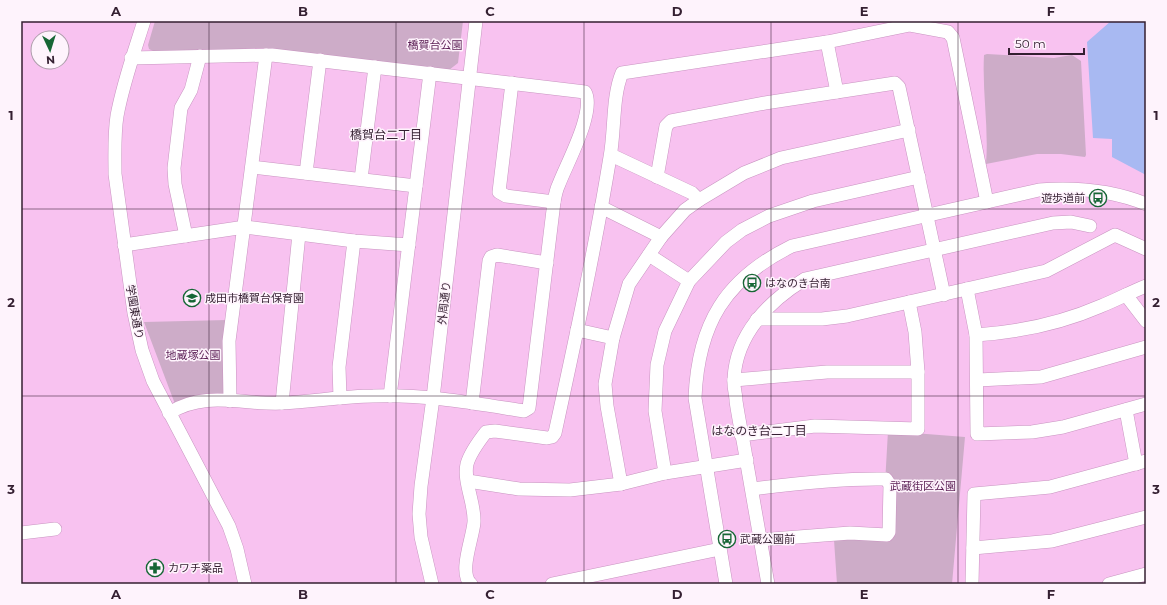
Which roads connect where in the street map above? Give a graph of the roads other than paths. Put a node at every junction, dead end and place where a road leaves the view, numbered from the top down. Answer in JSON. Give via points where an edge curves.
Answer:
{"nodes":[{"id":1,"x":144,"y":21,"type":"edge"},
{"id":2,"x":476,"y":21,"type":"edge"},
{"id":3,"x":827,"y":42,"type":"junction"},
{"id":4,"x":266,"y":55,"type":"junction"},
{"id":5,"x":200,"y":56,"type":"junction"},
{"id":6,"x":131,"y":58,"type":"junction"},
{"id":7,"x":320,"y":60,"type":"junction"},
{"id":8,"x":375,"y":67,"type":"junction"},
{"id":9,"x":430,"y":73,"type":"junction"},
{"id":10,"x":470,"y":78,"type":"junction"},
{"id":11,"x":512,"y":83,"type":"junction"},
{"id":12,"x":836,"y":92,"type":"junction"},
{"id":13,"x":909,"y":130,"type":"junction"},
{"id":14,"x":611,"y":155,"type":"junction"},
{"id":15,"x":252,"y":167,"type":"junction"},
{"id":16,"x":306,"y":174,"type":"junction"},
{"id":17,"x":657,"y":177,"type":"junction"},
{"id":18,"x":919,"y":177,"type":"junction"},
{"id":19,"x":361,"y":179,"type":"junction"},
{"id":20,"x":416,"y":186,"type":"junction"},
{"id":21,"x":699,"y":200,"type":"junction"},
{"id":22,"x":554,"y":202,"type":"junction"},
{"id":23,"x":987,"y":202,"type":"junction"},
{"id":24,"x":1146,"y":204,"type":"edge"},
{"id":25,"x":601,"y":206,"type":"junction"},
{"id":26,"x":928,"y":216,"type":"junction"},
{"id":27,"x":1090,"y":226,"type":"dead end"},
{"id":28,"x":245,"y":227,"type":"junction"},
{"id":29,"x":299,"y":234,"type":"junction"},
{"id":30,"x":186,"y":236,"type":"junction"},
{"id":31,"x":661,"y":237,"type":"junction"},
{"id":32,"x":354,"y":241,"type":"junction"},
{"id":33,"x":124,"y":245,"type":"junction"},
{"id":34,"x":408,"y":245,"type":"junction"},
{"id":35,"x":1146,"y":249,"type":"edge"},
{"id":36,"x":934,"y":251,"type":"junction"},
{"id":37,"x":649,"y":255,"type":"junction"},
{"id":38,"x":547,"y":263,"type":"junction"},
{"id":39,"x":689,"y":281,"type":"junction"},
{"id":40,"x":1146,"y":286,"type":"edge"},
{"id":41,"x":967,"y":289,"type":"junction"},
{"id":42,"x":1126,"y":294,"type":"junction"},
{"id":43,"x":944,"y":295,"type":"junction"},
{"id":44,"x":909,"y":302,"type":"junction"},
{"id":45,"x":757,"y":319,"type":"junction"},
{"id":46,"x":1146,"y":321,"type":"edge"},
{"id":47,"x":577,"y":330,"type":"junction"},
{"id":48,"x":976,"y":335,"type":"junction"},
{"id":49,"x":613,"y":338,"type":"junction"},
{"id":50,"x":1146,"y":347,"type":"edge"},
{"id":51,"x":918,"y":372,"type":"junction"},
{"id":52,"x":734,"y":380,"type":"junction"},
{"id":53,"x":978,"y":380,"type":"junction"},
{"id":54,"x":390,"y":396,"type":"junction"},
{"id":55,"x":340,"y":398,"type":"junction"},
{"id":56,"x":433,"y":398,"type":"junction"},
{"id":57,"x":230,"y":401,"type":"junction"},
{"id":58,"x":282,"y":403,"type":"junction"},
{"id":59,"x":472,"y":403,"type":"junction"},
{"id":60,"x":1146,"y":404,"type":"edge"},
{"id":61,"x":1126,"y":410,"type":"junction"},
{"id":62,"x":169,"y":414,"type":"junction"},
{"id":63,"x":741,"y":435,"type":"junction"},
{"id":64,"x":747,"y":460,"type":"junction"},
{"id":65,"x":1141,"y":462,"type":"edge"},
{"id":66,"x":706,"y":467,"type":"junction"},
{"id":67,"x":665,"y":473,"type":"junction"},
{"id":68,"x":468,"y":481,"type":"junction"},
{"id":69,"x":621,"y":484,"type":"junction"},
{"id":70,"x":752,"y":489,"type":"junction"},
{"id":71,"x":1146,"y":517,"type":"edge"},
{"id":72,"x":55,"y":529,"type":"dead end"},
{"id":73,"x":21,"y":533,"type":"edge"},
{"id":74,"x":760,"y":540,"type":"junction"},
{"id":75,"x":973,"y":548,"type":"junction"},
{"id":76,"x":720,"y":549,"type":"junction"},
{"id":77,"x":1146,"y":574,"type":"edge"},
{"id":78,"x":245,"y":584,"type":"edge"},
{"id":79,"x":432,"y":584,"type":"edge"},
{"id":80,"x":471,"y":584,"type":"edge"},
{"id":81,"x":552,"y":584,"type":"edge"},
{"id":82,"x":726,"y":584,"type":"edge"},
{"id":83,"x":768,"y":584,"type":"edge"},
{"id":84,"x":972,"y":584,"type":"edge"},
{"id":85,"x":1109,"y":584,"type":"edge"}],
"edges":[{"from":1,"to":6,"type":"street","name":"学園東通り"},
{"from":2,"to":10,"type":"street","name":"外周通り"},
{"from":3,"to":12,"type":"street"},
{"from":3,"to":14,"type":"street","via":[[624,72],[621,76],[614,117]]},
{"from":3,"to":23,"type":"street","via":[[910,26],[948,32],[953,38]]},
{"from":4,"to":5,"type":"street"},
{"from":4,"to":7,"type":"street"},
{"from":4,"to":15,"type":"street"},
{"from":5,"to":6,"type":"street"},
{"from":5,"to":30,"type":"street","via":[[191,90],[181,108],[174,168]]},
{"from":6,"to":33,"type":"street","name":"学園東通り","via":[[117,117],[115,152],[115,174]]},
{"from":7,"to":8,"type":"street"},
{"from":7,"to":16,"type":"street"},
{"from":8,"to":9,"type":"street"},
{"from":8,"to":19,"type":"street"},
{"from":9,"to":10,"type":"street"},
{"from":9,"to":20,"type":"street"},
{"from":10,"to":11,"type":"street"},
{"from":10,"to":56,"type":"street","name":"外周通り"},
{"from":11,"to":22,"type":"street","via":[[500,192],[506,196]]},
{"from":11,"to":22,"type":"street","via":[[585,92],[587,96],[586,114],[576,149],[559,184]]},
{"from":12,"to":13,"type":"street","via":[[892,82],[897,84]]},
{"from":12,"to":17,"type":"street","via":[[671,121],[666,126]]},
{"from":13,"to":18,"type":"street"},
{"from":13,"to":21,"type":"street","via":[[762,164]]},
{"from":14,"to":17,"type":"street"},
{"from":14,"to":25,"type":"street"},
{"from":15,"to":16,"type":"street"},
{"from":15,"to":28,"type":"street"},
{"from":16,"to":19,"type":"street"},
{"from":17,"to":21,"type":"street","via":[[692,193]]},
{"from":18,"to":26,"type":"street"},
{"from":18,"to":39,"type":"street","via":[[813,201],[769,216],[726,242]]},
{"from":19,"to":20,"type":"street"},
{"from":20,"to":34,"type":"street"},
{"from":21,"to":31,"type":"street","via":[[673,221]]},
{"from":22,"to":38,"type":"street"},
{"from":23,"to":24,"type":"street","via":[[1039,190],[1065,188],[1104,192]]},
{"from":23,"to":26,"type":"street"},
{"from":25,"to":31,"type":"street"},
{"from":25,"to":47,"type":"street"},
{"from":26,"to":36,"type":"street"},
{"from":26,"to":66,"type":"street","via":[[792,246],[751,271],[726,296],[712,319],[700,348],[696,371],[695,398]]},
{"from":27,"to":36,"type":"street","via":[[1082,223],[1053,223]]},
{"from":28,"to":29,"type":"street"},
{"from":28,"to":30,"type":"street"},
{"from":28,"to":57,"type":"street","via":[[229,341]]},
{"from":29,"to":32,"type":"street"},
{"from":29,"to":58,"type":"street"},
{"from":30,"to":33,"type":"street"},
{"from":31,"to":37,"type":"street"},
{"from":32,"to":34,"type":"street"},
{"from":32,"to":55,"type":"street","via":[[339,367]]},
{"from":33,"to":62,"type":"street","name":"学園東通り","via":[[142,350]]},
{"from":34,"to":54,"type":"street"},
{"from":35,"to":41,"type":"street","via":[[1115,235],[1046,271]]},
{"from":36,"to":43,"type":"street"},
{"from":36,"to":45,"type":"street","via":[[805,279],[770,304]]},
{"from":37,"to":39,"type":"street"},
{"from":37,"to":49,"type":"street","via":[[629,284]]},
{"from":38,"to":59,"type":"street","via":[[497,255],[491,257]]},
{"from":38,"to":59,"type":"street","via":[[529,408],[524,411]]},
{"from":39,"to":67,"type":"street","via":[[665,331],[657,365],[655,411]]},
{"from":40,"to":42,"type":"street"},
{"from":41,"to":43,"type":"street"},
{"from":41,"to":48,"type":"street"},
{"from":42,"to":46,"type":"street"},
{"from":42,"to":48,"type":"street","via":[[1071,317],[1004,333]]},
{"from":43,"to":44,"type":"street"},
{"from":44,"to":45,"type":"street","via":[[847,316]]},
{"from":44,"to":51,"type":"street","via":[[915,332]]},
{"from":45,"to":52,"type":"street","via":[[746,337],[738,358]]},
{"from":47,"to":49,"type":"street"},
{"from":47,"to":68,"type":"street","via":[[555,433],[547,438],[495,430],[486,432],[467,464]]},
{"from":48,"to":53,"type":"street"},
{"from":49,"to":69,"type":"street","via":[[605,384]]},
{"from":50,"to":53,"type":"street","via":[[1041,377]]},
{"from":51,"to":52,"type":"street","via":[[827,372]]},
{"from":51,"to":63,"type":"street","via":[[918,429],[803,427]]},
{"from":52,"to":63,"type":"street"},
{"from":53,"to":61,"type":"street","via":[[977,434],[1032,432],[1063,427]]},
{"from":54,"to":55,"type":"street"},
{"from":54,"to":56,"type":"street"},
{"from":55,"to":58,"type":"street"},
{"from":56,"to":59,"type":"street"},
{"from":56,"to":79,"type":"street","name":"外周通り","via":[[419,514],[424,556]]},
{"from":57,"to":58,"type":"street","via":[[255,404]]},
{"from":57,"to":62,"type":"street","via":[[204,400]]},
{"from":60,"to":61,"type":"street"},
{"from":61,"to":65,"type":"street"},
{"from":62,"to":78,"type":"street","name":"学園東通り","via":[[229,526]]},
{"from":63,"to":64,"type":"street"},
{"from":64,"to":66,"type":"street"},
{"from":64,"to":70,"type":"street"},
{"from":65,"to":75,"type":"street","via":[[1050,487],[974,494]]},
{"from":66,"to":67,"type":"street"},
{"from":66,"to":76,"type":"street"},
{"from":67,"to":69,"type":"street"},
{"from":68,"to":69,"type":"street","via":[[519,489],[570,490]]},
{"from":68,"to":80,"type":"street","via":[[474,523],[465,572],[467,581]]},
{"from":70,"to":74,"type":"street"},
{"from":70,"to":74,"type":"street","via":[[817,480],[856,478],[886,479],[890,485],[888,535],[850,533]]},
{"from":71,"to":75,"type":"street","via":[[1052,541]]},
{"from":72,"to":73,"type":"street"},
{"from":74,"to":83,"type":"street"},
{"from":75,"to":84,"type":"street"},
{"from":76,"to":81,"type":"street"},
{"from":76,"to":82,"type":"street"},
{"from":77,"to":85,"type":"street"}]}
